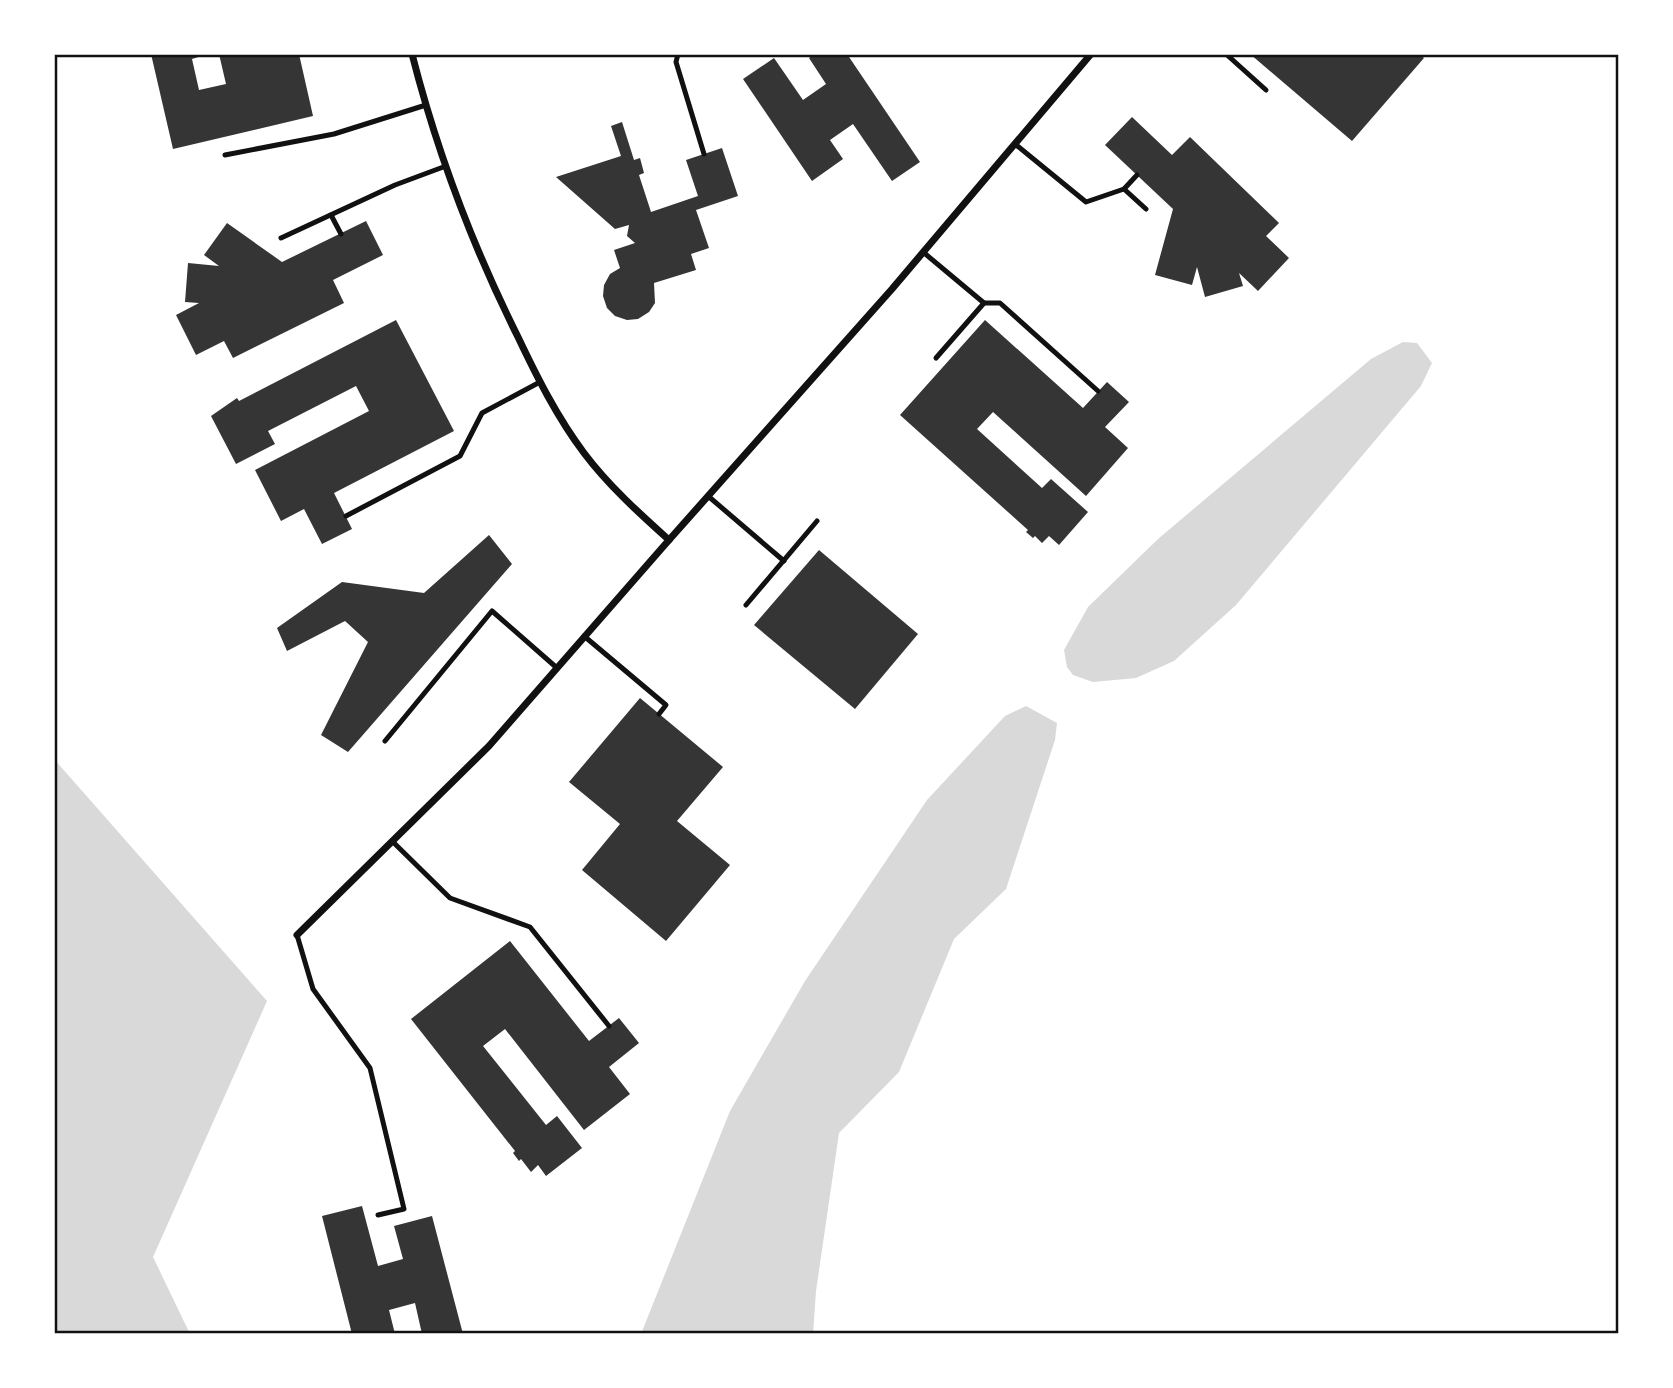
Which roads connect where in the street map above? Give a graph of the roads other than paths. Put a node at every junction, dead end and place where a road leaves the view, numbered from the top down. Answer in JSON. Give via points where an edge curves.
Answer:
{"nodes":[{"id":1,"x":412,"y":54,"type":"edge"},
{"id":2,"x":678,"y":54,"type":"edge"},
{"id":3,"x":1091,"y":54,"type":"edge"},
{"id":4,"x":1226,"y":54,"type":"edge"},
{"id":5,"x":1266,"y":90,"type":"dead end"},
{"id":6,"x":426,"y":105,"type":"junction"},
{"id":7,"x":1015,"y":144,"type":"junction"},
{"id":8,"x":704,"y":154,"type":"dead end"},
{"id":9,"x":225,"y":155,"type":"dead end"},
{"id":10,"x":446,"y":166,"type":"junction"},
{"id":11,"x":1137,"y":175,"type":"dead end"},
{"id":12,"x":1124,"y":189,"type":"junction"},
{"id":13,"x":1146,"y":209,"type":"dead end"},
{"id":14,"x":331,"y":215,"type":"junction"},
{"id":15,"x":341,"y":234,"type":"dead end"},
{"id":16,"x":281,"y":238,"type":"dead end"},
{"id":17,"x":923,"y":252,"type":"junction"},
{"id":18,"x":984,"y":303,"type":"junction"},
{"id":19,"x":936,"y":358,"type":"dead end"},
{"id":20,"x":540,"y":382,"type":"junction"},
{"id":21,"x":1098,"y":391,"type":"dead end"},
{"id":22,"x":708,"y":496,"type":"junction"},
{"id":23,"x":346,"y":516,"type":"dead end"},
{"id":24,"x":817,"y":521,"type":"dead end"},
{"id":25,"x":669,"y":540,"type":"junction"},
{"id":26,"x":784,"y":561,"type":"junction"},
{"id":27,"x":746,"y":605,"type":"dead end"},
{"id":28,"x":584,"y":636,"type":"junction"},
{"id":29,"x":557,"y":668,"type":"junction"},
{"id":30,"x":659,"y":713,"type":"dead end"},
{"id":31,"x":385,"y":741,"type":"dead end"},
{"id":32,"x":393,"y":842,"type":"junction"},
{"id":33,"x":297,"y":935,"type":"joint"},
{"id":34,"x":608,"y":1026,"type":"dead end"},
{"id":35,"x":378,"y":1215,"type":"dead end"}],
"edges":[{"from":1,"to":6,"type":"street"},
{"from":2,"to":8,"type":"lane","via":[[676,62]]},
{"from":3,"to":7,"type":"street"},
{"from":4,"to":5,"type":"lane"},
{"from":6,"to":9,"type":"lane","via":[[334,134]]},
{"from":6,"to":10,"type":"street"},
{"from":7,"to":12,"type":"lane","via":[[1086,202]]},
{"from":7,"to":17,"type":"street"},
{"from":10,"to":14,"type":"lane"},
{"from":10,"to":20,"type":"street","via":[[495,289]]},
{"from":11,"to":12,"type":"lane"},
{"from":12,"to":13,"type":"lane"},
{"from":14,"to":15,"type":"lane"},
{"from":14,"to":16,"type":"lane"},
{"from":17,"to":18,"type":"lane"},
{"from":17,"to":22,"type":"street"},
{"from":18,"to":19,"type":"lane"},
{"from":18,"to":21,"type":"lane","via":[[1000,303]]},
{"from":20,"to":23,"type":"lane","via":[[482,413],[460,456]]},
{"from":20,"to":25,"type":"street","via":[[583,452]]},
{"from":22,"to":25,"type":"street"},
{"from":22,"to":26,"type":"lane"},
{"from":24,"to":26,"type":"lane"},
{"from":25,"to":28,"type":"street"},
{"from":26,"to":27,"type":"lane"},
{"from":28,"to":29,"type":"street"},
{"from":28,"to":30,"type":"lane","via":[[666,705]]},
{"from":29,"to":31,"type":"lane","via":[[492,611]]},
{"from":29,"to":32,"type":"street","via":[[489,746]]},
{"from":32,"to":33,"type":"street"},
{"from":32,"to":34,"type":"lane","via":[[450,898],[530,927]]},
{"from":33,"to":35,"type":"lane","via":[[313,989],[370,1068],[404,1209]]}]}
